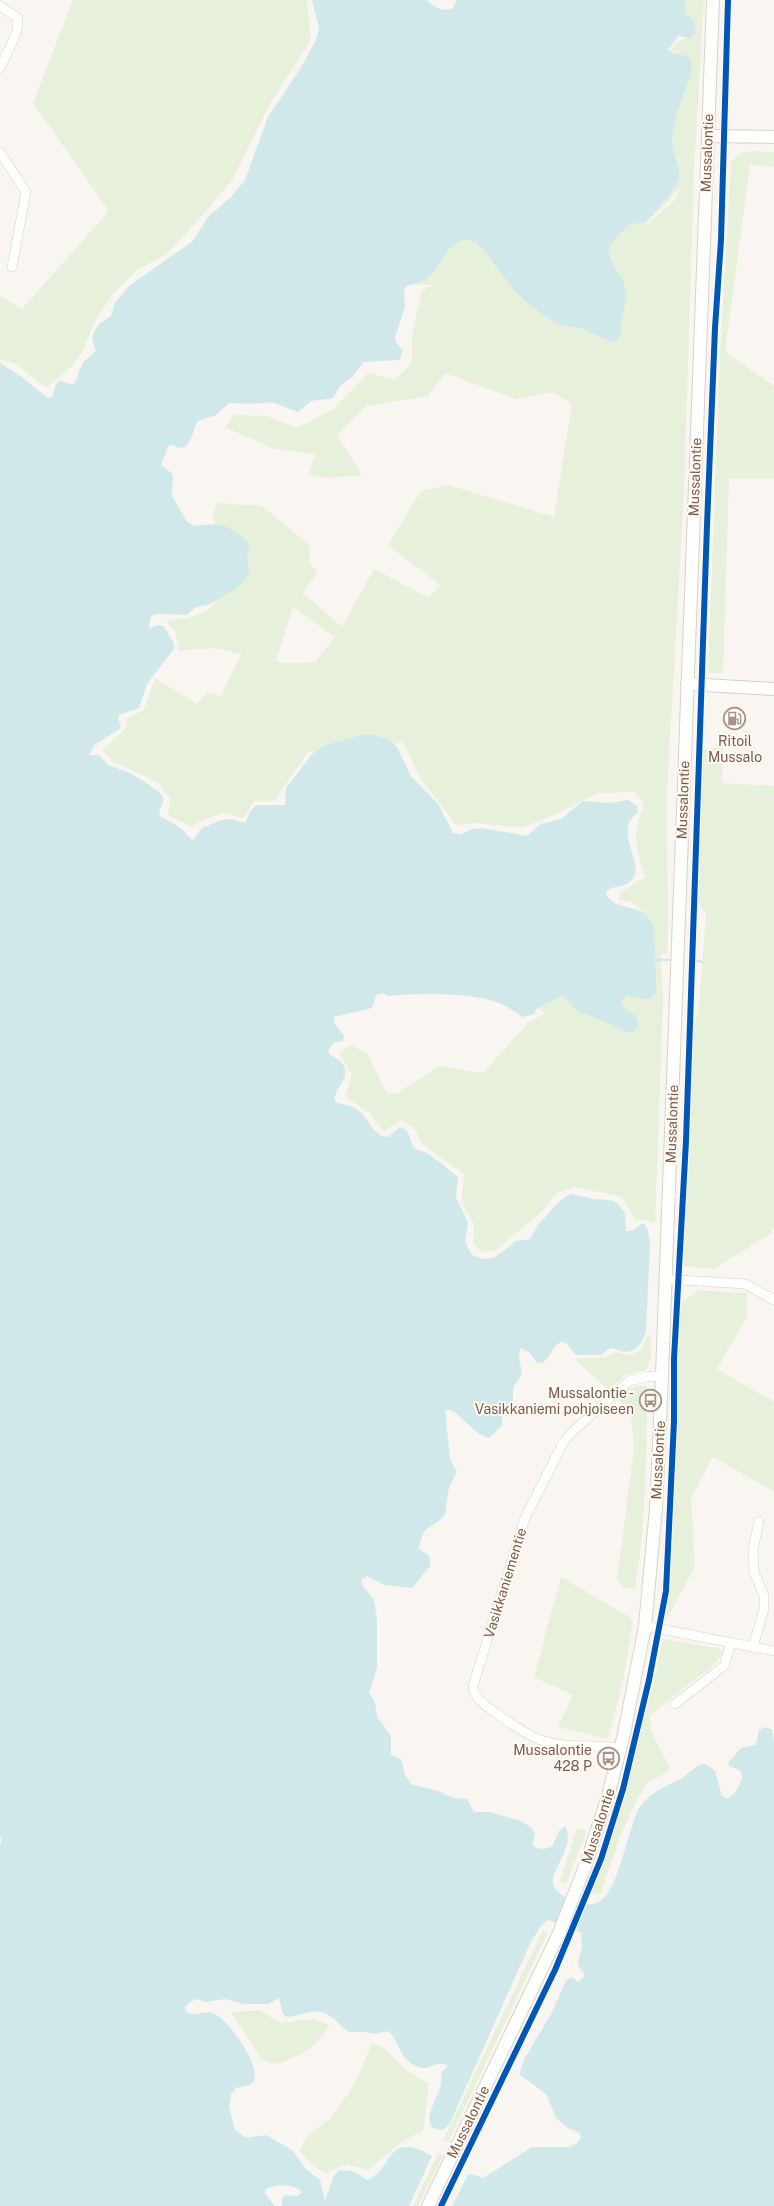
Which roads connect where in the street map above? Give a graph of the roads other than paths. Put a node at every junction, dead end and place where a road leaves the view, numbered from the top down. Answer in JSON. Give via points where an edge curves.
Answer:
{"nodes":[{"id":1,"x":713,"y":0,"type":"edge"},
{"id":2,"x":0,"y":6,"type":"edge"},
{"id":3,"x":0,"y":68,"type":"edge"},
{"id":4,"x":708,"y":136,"type":"junction"},
{"id":5,"x":774,"y":137,"type":"edge"},
{"id":6,"x":0,"y":152,"type":"edge"},
{"id":7,"x":12,"y":267,"type":"dead end"},
{"id":8,"x":687,"y":684,"type":"junction"},
{"id":9,"x":774,"y":689,"type":"edge"},
{"id":10,"x":665,"y":1279,"type":"junction"},
{"id":11,"x":774,"y":1300,"type":"edge"},
{"id":12,"x":662,"y":1375,"type":"junction"},
{"id":13,"x":759,"y":1521,"type":"dead end"},
{"id":14,"x":645,"y":1626,"type":"junction"},
{"id":15,"x":731,"y":1643,"type":"junction"},
{"id":16,"x":753,"y":1647,"type":"junction"},
{"id":17,"x":774,"y":1651,"type":"edge"},
{"id":18,"x":675,"y":1704,"type":"dead end"},
{"id":19,"x":620,"y":1748,"type":"junction"},
{"id":20,"x":428,"y":2206,"type":"edge"}],
"edges":[{"from":1,"to":4,"type":"main road","name":"Mussalontie"},
{"from":2,"to":3,"type":"street","via":[[18,18],[17,32]]},
{"from":4,"to":5,"type":"main road"},
{"from":4,"to":8,"type":"main road","name":"Mussalontie"},
{"from":6,"to":7,"type":"street","via":[[26,192]]},
{"from":8,"to":9,"type":"main road"},
{"from":8,"to":10,"type":"main road","name":"Mussalontie"},
{"from":10,"to":11,"type":"street","via":[[745,1284]]},
{"from":10,"to":12,"type":"main road","name":"Mussalontie"},
{"from":12,"to":14,"type":"main road","name":"Mussalontie","via":[[656,1515]]},
{"from":12,"to":19,"type":"street","name":"Vasikkaniementie","via":[[629,1381],[563,1443],[525,1518],[473,1686],[475,1695],[481,1702],[521,1730],[539,1739],[562,1744]]},
{"from":13,"to":16,"type":"street","via":[[753,1550],[754,1572],[764,1596],[764,1609]]},
{"from":14,"to":15,"type":"street"},
{"from":14,"to":19,"type":"main road","name":"Mussalontie"},
{"from":15,"to":16,"type":"street"},
{"from":15,"to":18,"type":"street","via":[[724,1666]]},
{"from":16,"to":17,"type":"street"},
{"from":19,"to":20,"type":"main road","name":"Mussalontie","via":[[596,1836],[559,1933]]}]}
